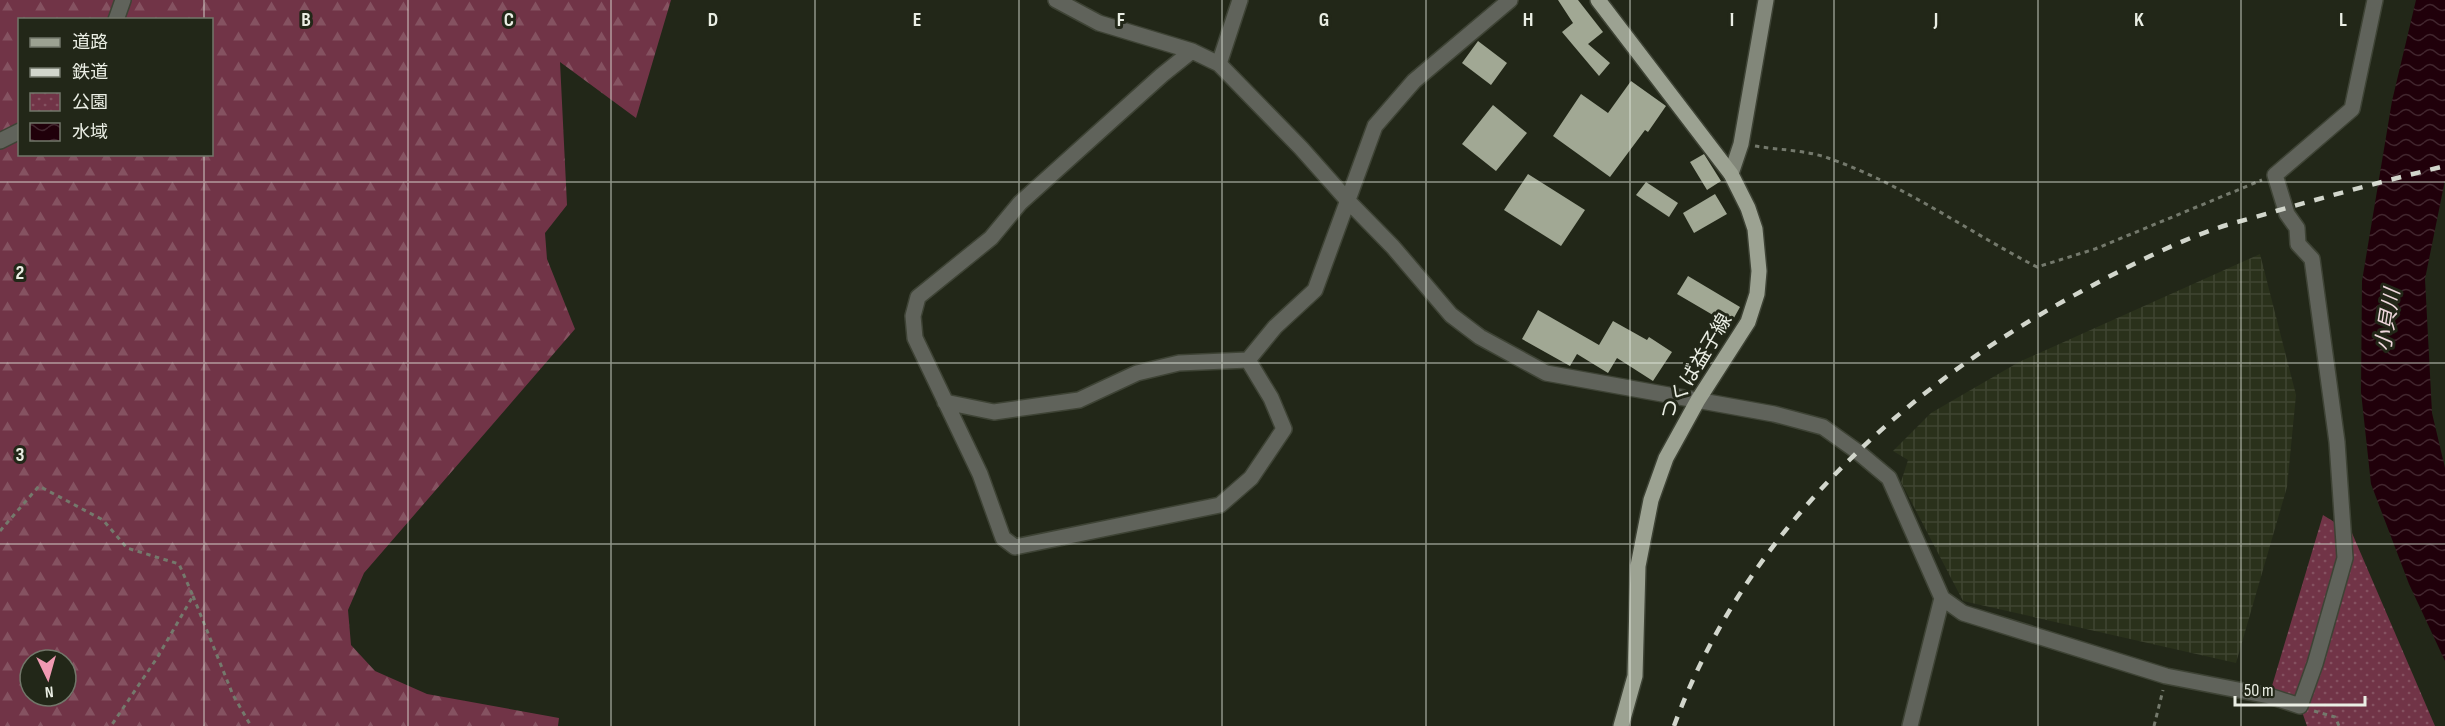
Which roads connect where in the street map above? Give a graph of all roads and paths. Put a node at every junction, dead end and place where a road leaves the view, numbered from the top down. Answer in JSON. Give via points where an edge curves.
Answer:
{"nodes":[{"id":1,"x":123,"y":0,"type":"edge"},
{"id":2,"x":1056,"y":0,"type":"edge"},
{"id":3,"x":1240,"y":0,"type":"edge"},
{"id":4,"x":1510,"y":0,"type":"edge"},
{"id":5,"x":1598,"y":0,"type":"edge"},
{"id":6,"x":1766,"y":0,"type":"edge"},
{"id":7,"x":2376,"y":0,"type":"edge"},
{"id":8,"x":117,"y":18,"type":"edge"},
{"id":9,"x":1192,"y":51,"type":"junction"},
{"id":10,"x":1219,"y":64,"type":"junction"},
{"id":11,"x":18,"y":131,"type":"edge"},
{"id":12,"x":0,"y":141,"type":"edge"},
{"id":13,"x":1741,"y":144,"type":"junction"},
{"id":14,"x":1731,"y":174,"type":"junction"},
{"id":15,"x":2275,"y":175,"type":"junction"},
{"id":16,"x":1349,"y":202,"type":"junction"},
{"id":17,"x":1248,"y":360,"type":"junction"},
{"id":18,"x":1698,"y":400,"type":"junction"},
{"id":19,"x":945,"y":402,"type":"junction"},
{"id":20,"x":0,"y":531,"type":"edge"},
{"id":21,"x":193,"y":596,"type":"junction"},
{"id":22,"x":1942,"y":598,"type":"junction"},
{"id":23,"x":2166,"y":676,"type":"junction"},
{"id":24,"x":2300,"y":706,"type":"junction"},
{"id":25,"x":111,"y":726,"type":"edge"},
{"id":26,"x":251,"y":726,"type":"edge"},
{"id":27,"x":1621,"y":726,"type":"edge"},
{"id":28,"x":1910,"y":726,"type":"edge"},
{"id":29,"x":2154,"y":726,"type":"edge"},
{"id":30,"x":2339,"y":726,"type":"edge"}],
"edges":[{"from":1,"to":8,"type":"street"},
{"from":2,"to":9,"type":"street","via":[[1099,23]]},
{"from":3,"to":10,"type":"street"},
{"from":4,"to":16,"type":"street","via":[[1414,81],[1375,126]]},
{"from":5,"to":14,"type":"main road","name":"つくば益子線"},
{"from":6,"to":13,"type":"street"},
{"from":7,"to":15,"type":"street","via":[[2352,109]]},
{"from":9,"to":10,"type":"street"},
{"from":9,"to":19,"type":"street","via":[[1020,203],[991,238],[918,297],[913,316],[915,338]]},
{"from":10,"to":16,"type":"street"},
{"from":11,"to":12,"type":"street"},
{"from":13,"to":14,"type":"street"},
{"from":13,"to":15,"type":"path","via":[[1826,157],[1907,192],[2037,267],[2095,249]]},
{"from":14,"to":18,"type":"main road","name":"つくば益子線","via":[[1755,229],[1757,294],[1748,322]]},
{"from":15,"to":24,"type":"street","via":[[2287,214],[2297,228],[2298,244],[2313,259],[2337,442],[2345,558]]},
{"from":16,"to":17,"type":"street","via":[[1316,290],[1275,327]]},
{"from":16,"to":18,"type":"street","via":[[1394,247],[1451,315],[1480,337],[1546,373]]},
{"from":17,"to":19,"type":"street","via":[[1179,363],[1137,373],[1079,400],[1005,411]]},
{"from":17,"to":19,"type":"street","via":[[1284,429],[1251,478],[1220,505],[1015,547],[1003,538],[980,474]]},
{"from":18,"to":22,"type":"street","via":[[1823,427],[1858,452],[1889,478]]},
{"from":18,"to":27,"type":"main road","name":"つくば益子線","via":[[1666,458],[1651,500],[1638,566],[1635,676]]},
{"from":20,"to":21,"type":"path","via":[[39,486],[103,520],[127,548],[179,564]]},
{"from":21,"to":25,"type":"path"},
{"from":21,"to":26,"type":"path","via":[[233,694]]},
{"from":22,"to":23,"type":"street","via":[[1963,613]]},
{"from":22,"to":28,"type":"street"},
{"from":23,"to":24,"type":"street"},
{"from":23,"to":29,"type":"path"},
{"from":24,"to":30,"type":"path","via":[[2335,717]]}]}
